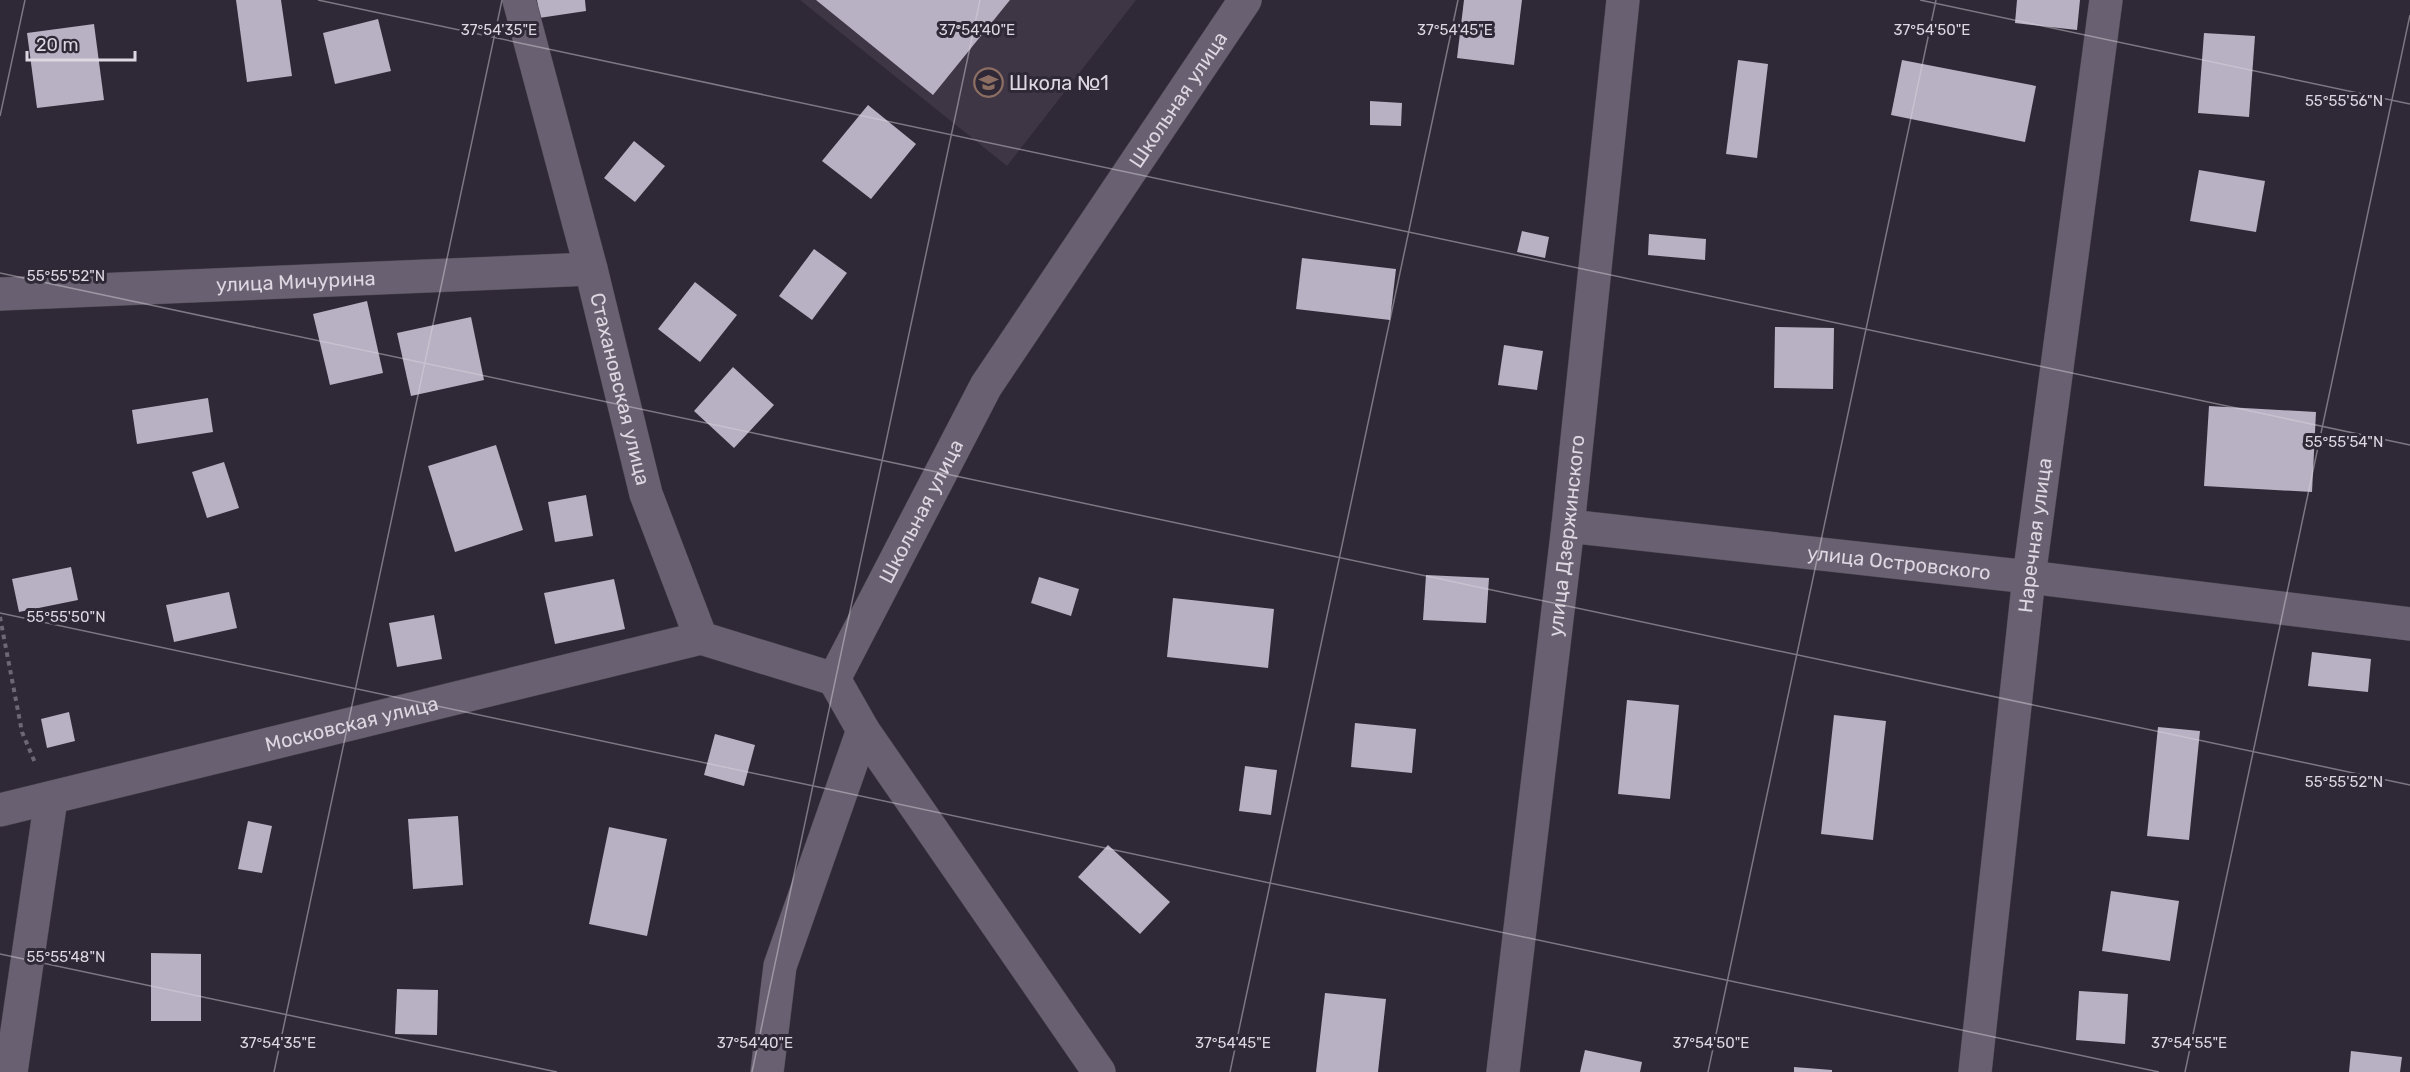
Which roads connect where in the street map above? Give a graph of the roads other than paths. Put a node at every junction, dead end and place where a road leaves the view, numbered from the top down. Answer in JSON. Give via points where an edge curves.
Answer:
{"nodes":[{"id":1,"x":519,"y":0,"type":"edge"},
{"id":2,"x":1245,"y":0,"type":"edge"},
{"id":3,"x":1623,"y":0,"type":"edge"},
{"id":4,"x":2106,"y":0,"type":"edge"},
{"id":5,"x":591,"y":269,"type":"junction"},
{"id":6,"x":0,"y":294,"type":"edge"},
{"id":7,"x":1568,"y":526,"type":"junction"},
{"id":8,"x":2029,"y":577,"type":"junction"},
{"id":9,"x":2410,"y":624,"type":"edge"},
{"id":10,"x":701,"y":638,"type":"junction"},
{"id":11,"x":834,"y":679,"type":"junction"},
{"id":12,"x":863,"y":730,"type":"junction"},
{"id":13,"x":51,"y":799,"type":"junction"},
{"id":14,"x":0,"y":810,"type":"edge"},
{"id":15,"x":11,"y":1072,"type":"edge"},
{"id":16,"x":767,"y":1072,"type":"edge"},
{"id":17,"x":1099,"y":1072,"type":"edge"},
{"id":18,"x":1503,"y":1072,"type":"edge"},
{"id":19,"x":1975,"y":1072,"type":"edge"}],
"edges":[{"from":1,"to":5,"type":"street","name":"Стахановская улица"},
{"from":2,"to":11,"type":"street","name":"Школьная улица","via":[[986,386]]},
{"from":3,"to":7,"type":"street","name":"улица Дзержинского"},
{"from":4,"to":8,"type":"street","name":"Наречная улица"},
{"from":5,"to":6,"type":"street","name":"улица Мичурина"},
{"from":5,"to":10,"type":"street","name":"Стахановская улица","via":[[646,494]]},
{"from":7,"to":8,"type":"street","name":"улица Островского"},
{"from":7,"to":18,"type":"street","name":"улица Дзержинского"},
{"from":8,"to":9,"type":"street","name":"улица Островского"},
{"from":8,"to":19,"type":"street","name":"Наречная улица"},
{"from":10,"to":11,"type":"street"},
{"from":10,"to":13,"type":"street","name":"Московская улица"},
{"from":11,"to":12,"type":"street"},
{"from":12,"to":16,"type":"street","via":[[780,966]]},
{"from":12,"to":17,"type":"street"},
{"from":13,"to":14,"type":"street","name":"Московская улица"},
{"from":13,"to":15,"type":"street"}]}
